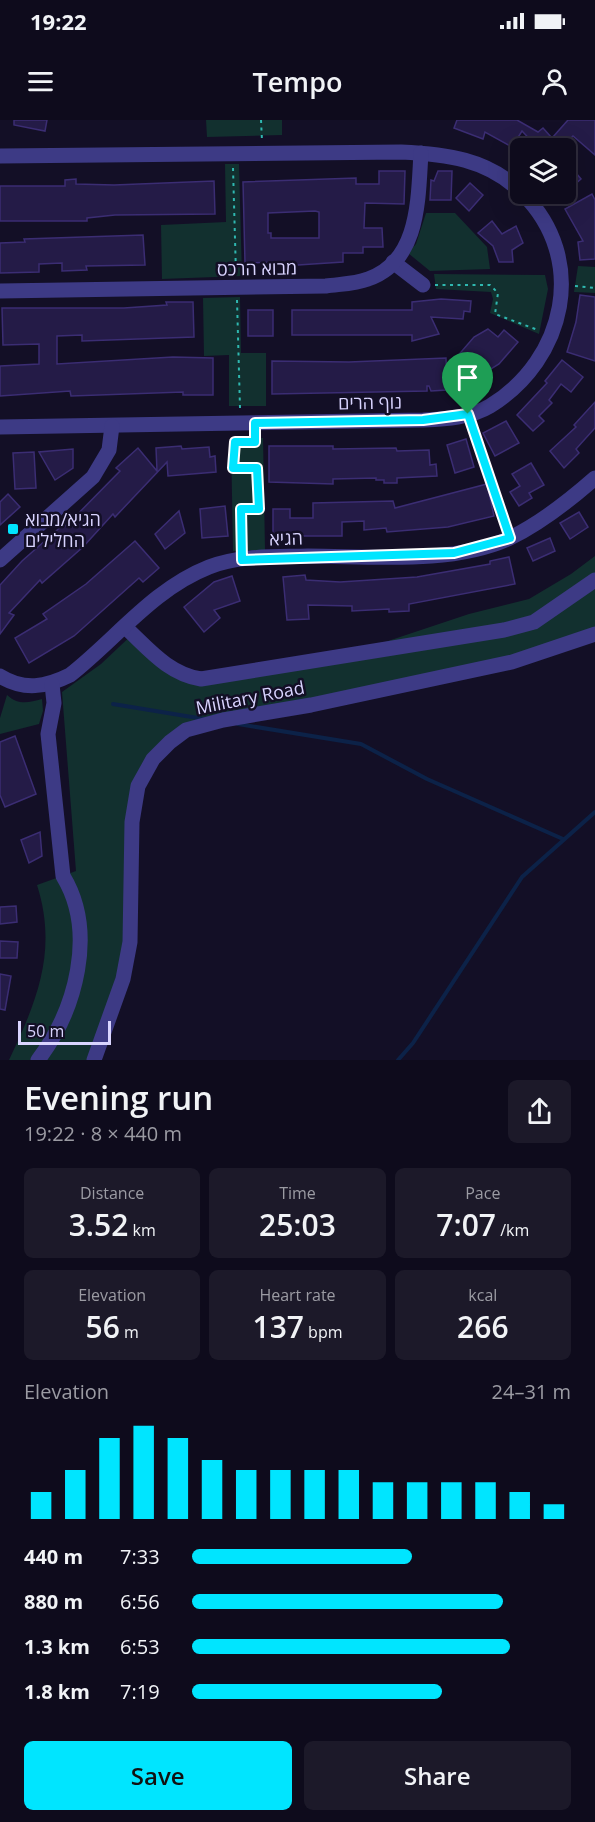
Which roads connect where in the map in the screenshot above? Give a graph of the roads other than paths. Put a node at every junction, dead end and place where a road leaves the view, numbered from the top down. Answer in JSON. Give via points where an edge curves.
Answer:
{"nodes":[{"id":1,"x":421,"y":153,"type":"junction"},
{"id":2,"x":0,"y":156,"type":"edge"},
{"id":3,"x":510,"y":181,"type":"edge"},
{"id":4,"x":533,"y":204,"type":"edge"},
{"id":5,"x":393,"y":262,"type":"junction"},
{"id":6,"x":423,"y":285,"type":"road end"},
{"id":7,"x":0,"y":291,"type":"edge"},
{"id":8,"x":112,"y":426,"type":"junction"},
{"id":9,"x":0,"y":427,"type":"edge"},
{"id":10,"x":595,"y":478,"type":"edge"},
{"id":11,"x":0,"y":560,"type":"edge"},
{"id":12,"x":595,"y":580,"type":"edge"},
{"id":13,"x":125,"y":627,"type":"junction"},
{"id":14,"x":595,"y":634,"type":"edge"},
{"id":15,"x":0,"y":676,"type":"edge"},
{"id":16,"x":52,"y":684,"type":"junction"},
{"id":17,"x":38,"y":1060,"type":"edge"},
{"id":18,"x":94,"y":1060,"type":"edge"}],
"edges":[{"from":1,"to":2,"type":"street","name":"נוף הרים"},
{"from":1,"to":3,"type":"street","name":"נוף הרים","via":[[485,165]]},
{"from":1,"to":5,"type":"street","name":"מבוא הרכס","via":[[415,224]]},
{"from":4,"to":8,"type":"street","name":"נוף הרים","via":[[558,251],[560,303],[552,335],[527,376],[488,407],[423,420]]},
{"from":5,"to":6,"type":"street"},
{"from":5,"to":7,"type":"street","name":"מבוא הרכס","via":[[369,279],[326,286]]},
{"from":8,"to":9,"type":"street","name":"נוף הרים"},
{"from":8,"to":11,"type":"street","via":[[109,450],[93,477]]},
{"from":10,"to":13,"type":"street","name":"הגיא","via":[[555,510],[510,538],[454,553],[242,560],[210,567],[173,585]]},
{"from":12,"to":13,"type":"street","via":[[534,622],[504,630],[201,679],[164,664]]},
{"from":13,"to":16,"type":"street","name":"הגיא","via":[[79,669]]},
{"from":14,"to":18,"type":"street","name":"Military Road","via":[[512,662],[223,720],[186,730],[170,742],[153,759],[138,786],[132,822],[130,942],[123,979]]},
{"from":15,"to":16,"type":"street","name":"הגיא","via":[[36,687]]},
{"from":16,"to":17,"type":"street","via":[[54,704],[48,734],[63,876],[78,916],[80,947],[59,1027]]}]}
